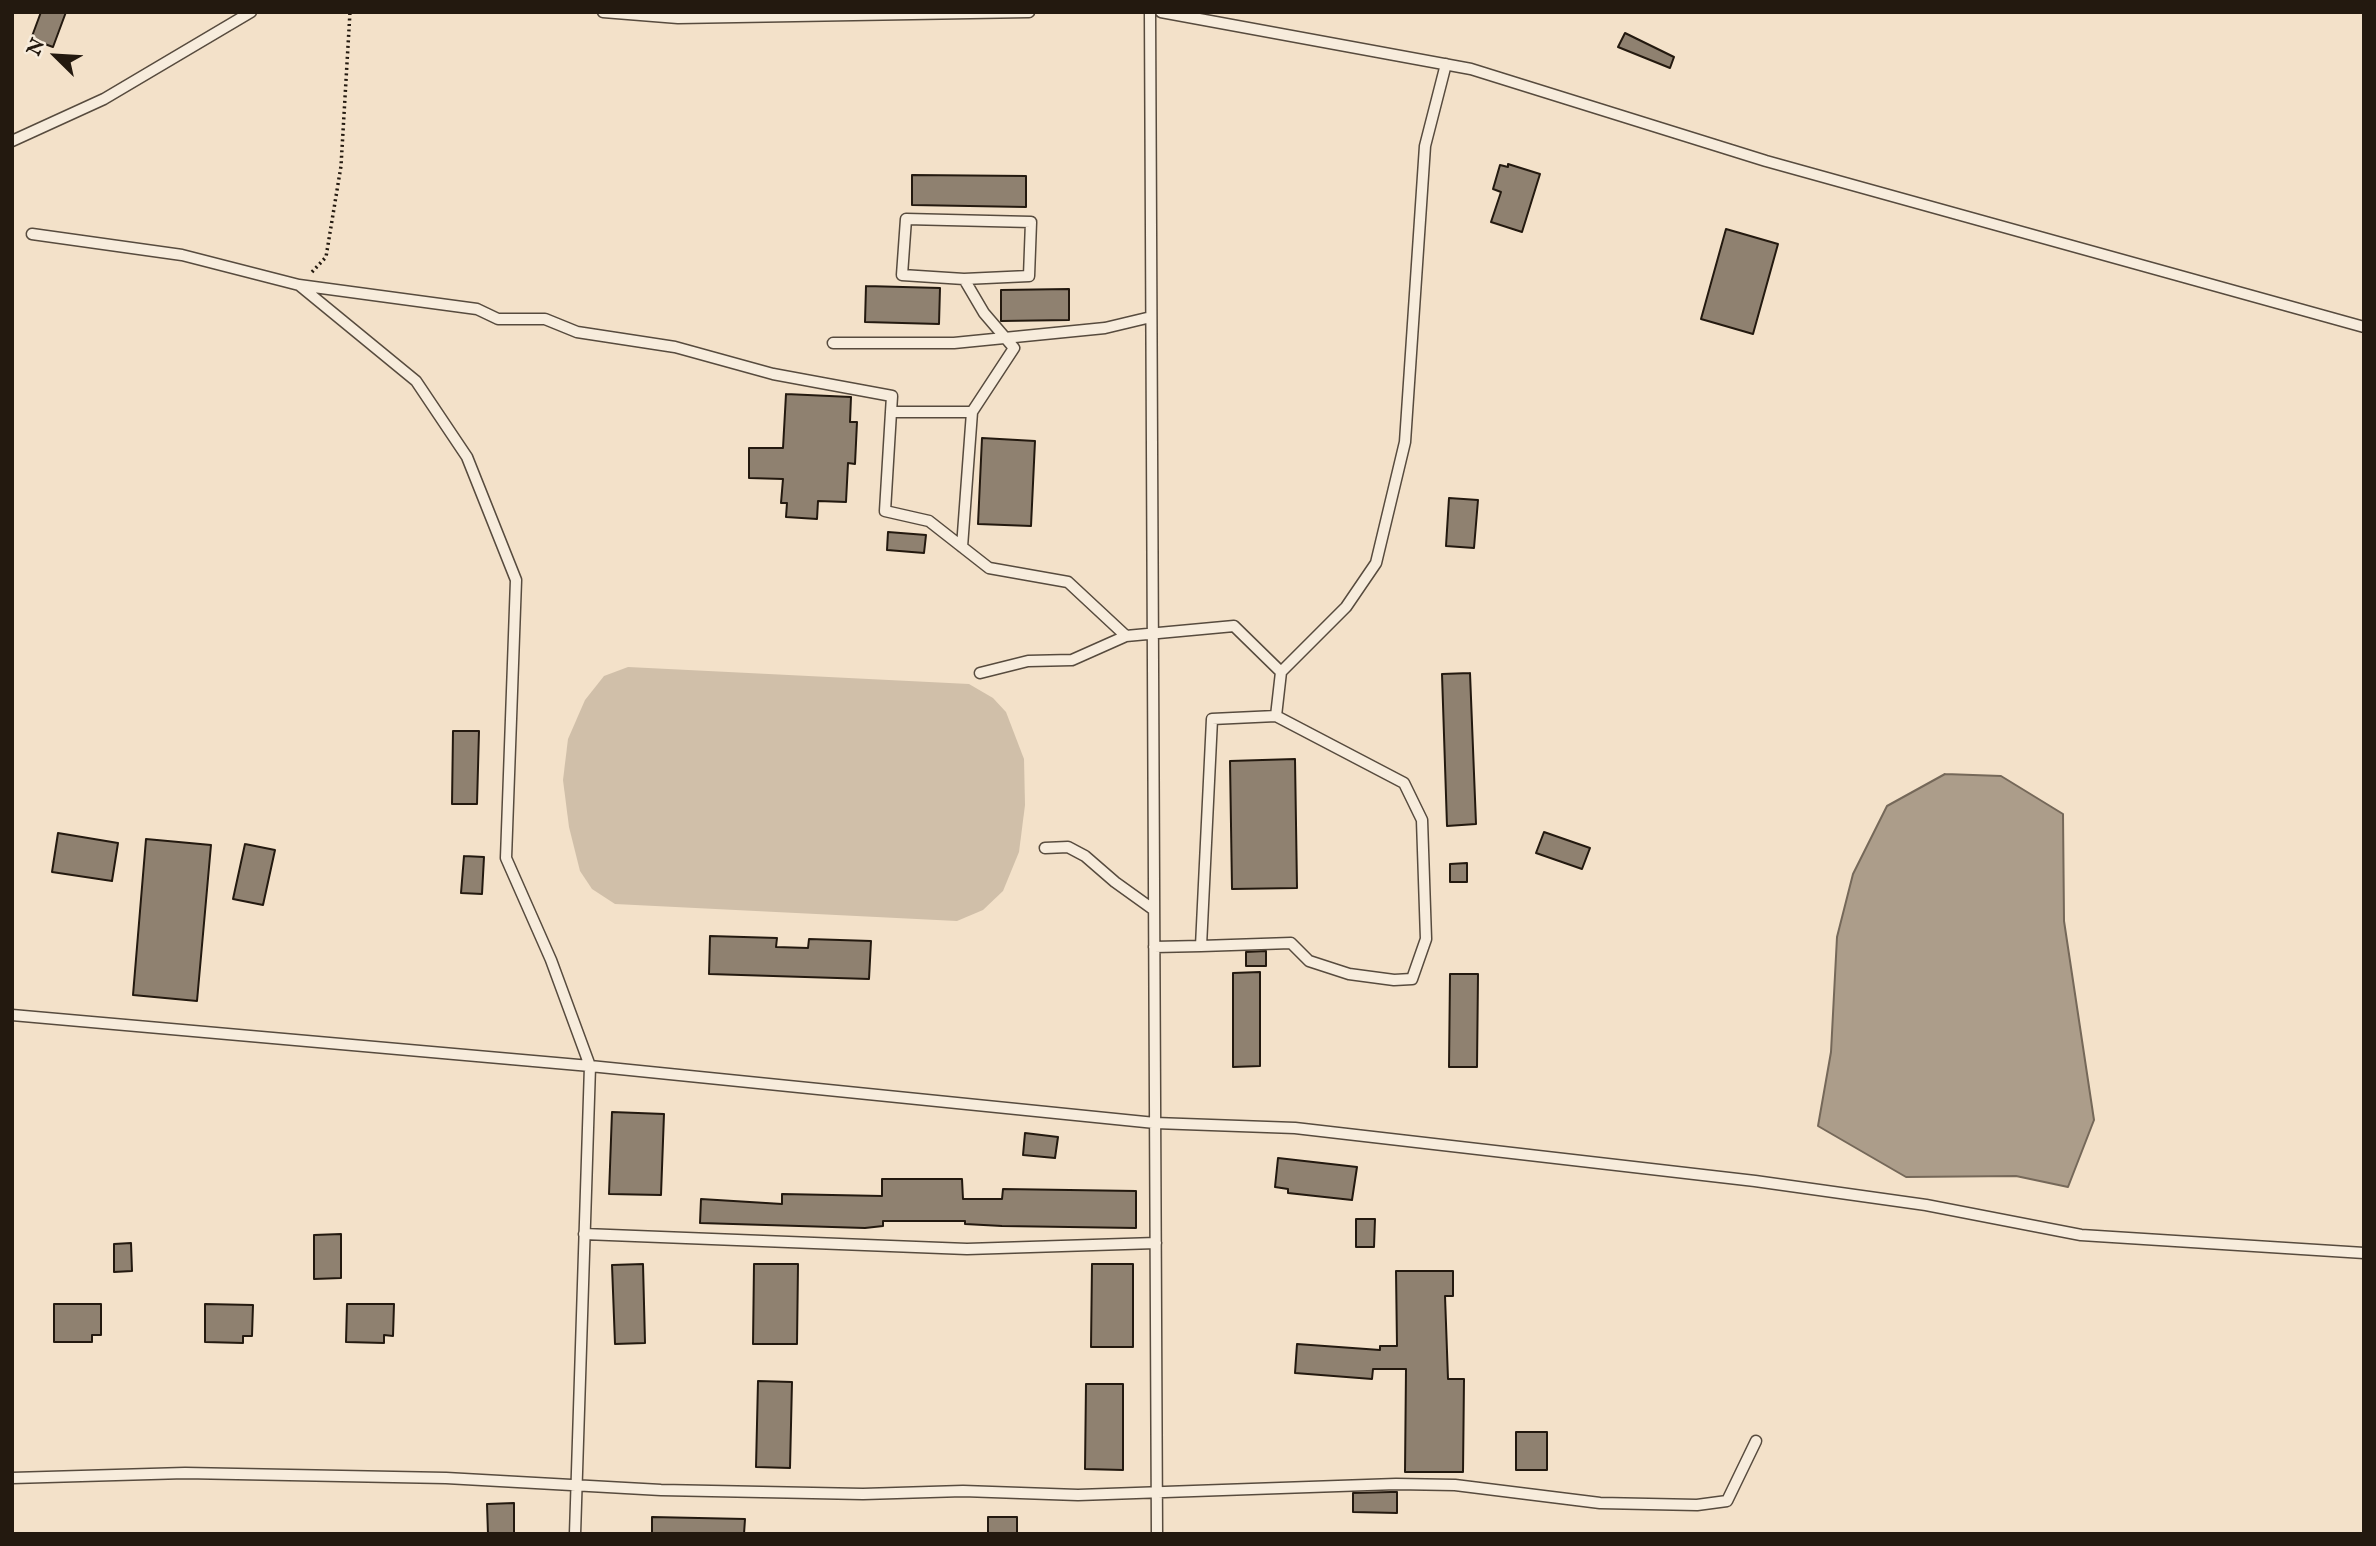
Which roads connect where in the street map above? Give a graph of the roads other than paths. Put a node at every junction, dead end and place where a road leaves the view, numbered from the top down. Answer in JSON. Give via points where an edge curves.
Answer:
{"nodes":[{"id":1,"x":251,"y":12,"type":"edge"},
{"id":2,"x":603,"y":12,"type":"edge"},
{"id":3,"x":1029,"y":12,"type":"edge"},
{"id":4,"x":1150,"y":12,"type":"edge"},
{"id":5,"x":1161,"y":12,"type":"edge"},
{"id":6,"x":1446,"y":64,"type":"junction"},
{"id":7,"x":12,"y":141,"type":"edge"},
{"id":8,"x":32,"y":234,"type":"dead end"},
{"id":9,"x":964,"y":279,"type":"junction"},
{"id":10,"x":299,"y":285,"type":"junction"},
{"id":11,"x":1152,"y":317,"type":"junction"},
{"id":12,"x":2364,"y":327,"type":"edge"},
{"id":13,"x":1005,"y":338,"type":"junction"},
{"id":14,"x":833,"y":343,"type":"dead end"},
{"id":15,"x":972,"y":411,"type":"junction"},
{"id":16,"x":891,"y":412,"type":"junction"},
{"id":17,"x":962,"y":547,"type":"junction"},
{"id":18,"x":1153,"y":633,"type":"junction"},
{"id":19,"x":1126,"y":636,"type":"junction"},
{"id":20,"x":1281,"y":672,"type":"junction"},
{"id":21,"x":980,"y":673,"type":"dead end"},
{"id":22,"x":1276,"y":716,"type":"junction"},
{"id":23,"x":1045,"y":848,"type":"dead end"},
{"id":24,"x":1154,"y":910,"type":"junction"},
{"id":25,"x":1201,"y":946,"type":"junction"},
{"id":26,"x":1154,"y":947,"type":"junction"},
{"id":27,"x":12,"y":1016,"type":"edge"},
{"id":28,"x":590,"y":1066,"type":"junction"},
{"id":29,"x":1155,"y":1123,"type":"junction"},
{"id":30,"x":584,"y":1234,"type":"junction"},
{"id":31,"x":1156,"y":1243,"type":"junction"},
{"id":32,"x":2364,"y":1253,"type":"edge"},
{"id":33,"x":1756,"y":1441,"type":"dead end"},
{"id":34,"x":12,"y":1478,"type":"edge"},
{"id":35,"x":576,"y":1484,"type":"junction"},
{"id":36,"x":1157,"y":1492,"type":"junction"},
{"id":37,"x":575,"y":1534,"type":"edge"},
{"id":38,"x":1157,"y":1534,"type":"edge"}],
"edges":[{"from":1,"to":7,"type":"lane","via":[[104,99]]},
{"from":2,"to":3,"type":"lane","via":[[678,18]]},
{"from":4,"to":11,"type":"lane"},
{"from":5,"to":6,"type":"lane"},
{"from":6,"to":12,"type":"lane","via":[[1766,161]]},
{"from":6,"to":20,"type":"lane","via":[[1425,146],[1405,442],[1377,563],[1346,607]]},
{"from":8,"to":10,"type":"lane","via":[[182,255]]},
{"from":9,"to":9,"type":"lane","via":[[902,275],[906,219],[1031,222],[1029,276]]},
{"from":9,"to":13,"type":"lane"},
{"from":10,"to":16,"type":"lane","via":[[477,309],[498,319],[545,319],[577,332],[675,347],[773,374],[892,396]]},
{"from":10,"to":28,"type":"lane","via":[[416,382],[467,457],[516,580],[506,858],[551,960]]},
{"from":11,"to":13,"type":"lane","via":[[1105,328]]},
{"from":11,"to":18,"type":"lane"},
{"from":13,"to":14,"type":"lane","via":[[954,343]]},
{"from":13,"to":15,"type":"lane","via":[[1014,348]]},
{"from":15,"to":16,"type":"lane"},
{"from":15,"to":17,"type":"lane"},
{"from":16,"to":17,"type":"lane","via":[[885,511],[929,521]]},
{"from":17,"to":19,"type":"lane","via":[[989,568],[1068,582]]},
{"from":18,"to":19,"type":"lane"},
{"from":18,"to":20,"type":"lane","via":[[1234,626]]},
{"from":18,"to":24,"type":"lane"},
{"from":19,"to":21,"type":"lane","via":[[1072,660],[1028,661]]},
{"from":20,"to":22,"type":"lane"},
{"from":22,"to":25,"type":"lane","via":[[1212,719]]},
{"from":22,"to":25,"type":"lane","via":[[1404,783],[1422,820],[1426,939],[1412,979],[1394,980],[1349,974],[1309,961],[1291,943]]},
{"from":23,"to":24,"type":"lane","via":[[1068,847],[1085,856]]},
{"from":24,"to":26,"type":"lane"},
{"from":25,"to":26,"type":"lane"},
{"from":26,"to":29,"type":"lane"},
{"from":27,"to":28,"type":"lane"},
{"from":28,"to":29,"type":"lane"},
{"from":28,"to":30,"type":"lane"},
{"from":29,"to":31,"type":"lane"},
{"from":29,"to":32,"type":"lane","via":[[1295,1128],[1755,1181],[1926,1205],[2081,1235]]},
{"from":30,"to":31,"type":"lane","via":[[967,1249]]},
{"from":30,"to":35,"type":"lane"},
{"from":31,"to":36,"type":"lane"},
{"from":33,"to":36,"type":"lane","via":[[1727,1501],[1697,1505],[1600,1503],[1455,1485]]},
{"from":34,"to":35,"type":"lane","via":[[185,1473]]},
{"from":35,"to":36,"type":"lane","via":[[771,1493]]},
{"from":35,"to":37,"type":"lane"},
{"from":36,"to":38,"type":"lane"}]}
